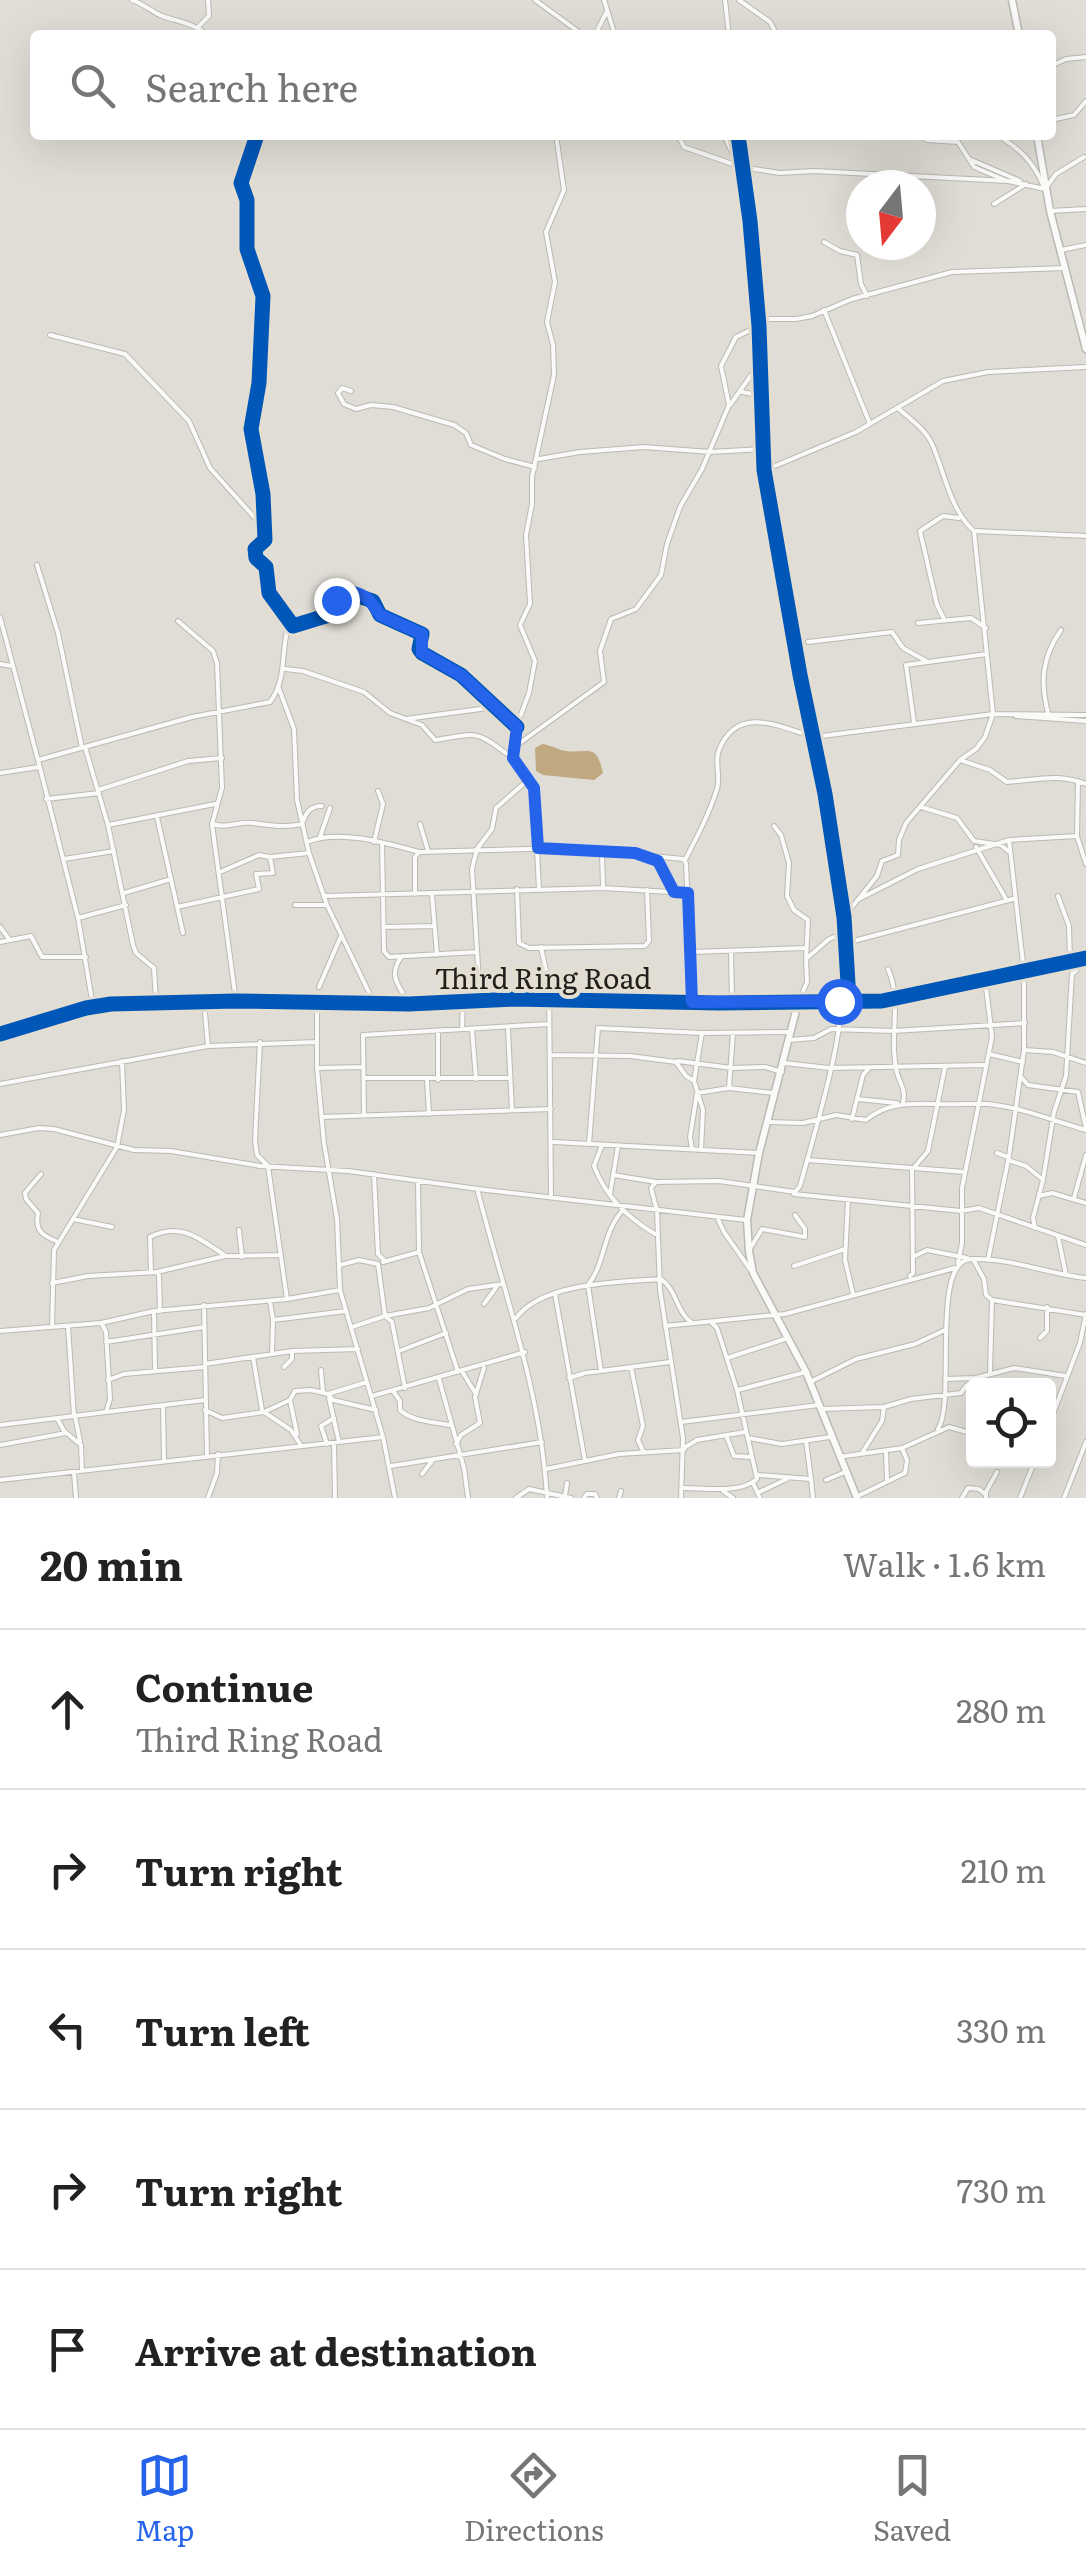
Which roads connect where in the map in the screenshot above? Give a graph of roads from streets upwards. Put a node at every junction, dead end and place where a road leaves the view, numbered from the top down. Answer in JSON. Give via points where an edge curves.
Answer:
{"nodes":[{"id":1,"x":132,"y":0,"type":"edge"},
{"id":2,"x":208,"y":0,"type":"edge"},
{"id":3,"x":535,"y":0,"type":"edge"},
{"id":4,"x":604,"y":0,"type":"edge"},
{"id":5,"x":725,"y":0,"type":"edge"},
{"id":6,"x":739,"y":0,"type":"edge"},
{"id":7,"x":1012,"y":0,"type":"edge"},
{"id":8,"x":607,"y":12,"type":"junction"},
{"id":9,"x":197,"y":27,"type":"junction"},
{"id":10,"x":201,"y":30,"type":"edge"},
{"id":11,"x":576,"y":30,"type":"edge"},
{"id":12,"x":597,"y":30,"type":"edge"},
{"id":13,"x":614,"y":30,"type":"edge"},
{"id":14,"x":728,"y":30,"type":"edge"},
{"id":15,"x":774,"y":30,"type":"edge"},
{"id":16,"x":1019,"y":30,"type":"edge"},
{"id":17,"x":1086,"y":57,"type":"edge"},
{"id":18,"x":1056,"y":64,"type":"edge"},
{"id":19,"x":1086,"y":101,"type":"edge"},
{"id":20,"x":1056,"y":119,"type":"edge"},
{"id":21,"x":255,"y":140,"type":"edge"},
{"id":22,"x":557,"y":140,"type":"edge"},
{"id":23,"x":680,"y":140,"type":"edge"},
{"id":24,"x":726,"y":140,"type":"edge"},
{"id":25,"x":738,"y":140,"type":"edge"},
{"id":26,"x":926,"y":140,"type":"edge"},
{"id":27,"x":1005,"y":140,"type":"edge"},
{"id":28,"x":1038,"y":140,"type":"edge"},
{"id":29,"x":1084,"y":157,"type":"edge"},
{"id":30,"x":969,"y":160,"type":"junction"},
{"id":31,"x":741,"y":165,"type":"junction"},
{"id":32,"x":1008,"y":181,"type":"junction"},
{"id":33,"x":1026,"y":184,"type":"junction"},
{"id":34,"x":1045,"y":189,"type":"junction"},
{"id":35,"x":994,"y":204,"type":"dead end"},
{"id":36,"x":1086,"y":208,"type":"edge"},
{"id":37,"x":1050,"y":210,"type":"junction"},
{"id":38,"x":824,"y":242,"type":"dead end"},
{"id":39,"x":1086,"y":245,"type":"edge"},
{"id":40,"x":1059,"y":250,"type":"junction"},
{"id":41,"x":1065,"y":268,"type":"junction"},
{"id":42,"x":867,"y":296,"type":"junction"},
{"id":43,"x":824,"y":310,"type":"junction"},
{"id":44,"x":758,"y":319,"type":"junction"},
{"id":45,"x":1083,"y":324,"type":"edge"},
{"id":46,"x":759,"y":326,"type":"junction"},
{"id":47,"x":50,"y":335,"type":"dead end"},
{"id":48,"x":1086,"y":349,"type":"edge"},
{"id":49,"x":760,"y":364,"type":"junction"},
{"id":50,"x":1086,"y":367,"type":"edge"},
{"id":51,"x":351,"y":391,"type":"dead end"},
{"id":52,"x":738,"y":392,"type":"junction"},
{"id":53,"x":762,"y":396,"type":"junction"},
{"id":54,"x":729,"y":405,"type":"junction"},
{"id":55,"x":899,"y":409,"type":"junction"},
{"id":56,"x":870,"y":424,"type":"junction"},
{"id":57,"x":763,"y":449,"type":"junction"},
{"id":58,"x":710,"y":452,"type":"junction"},
{"id":59,"x":538,"y":459,"type":"junction"},
{"id":60,"x":763,"y":459,"type":"junction"},
{"id":61,"x":535,"y":467,"type":"junction"},
{"id":62,"x":958,"y":518,"type":"junction"},
{"id":63,"x":263,"y":527,"type":"junction"},
{"id":64,"x":974,"y":531,"type":"junction"},
{"id":65,"x":1086,"y":536,"type":"edge"},
{"id":66,"x":37,"y":565,"type":"dead end"},
{"id":67,"x":0,"y":616,"type":"edge"},
{"id":68,"x":944,"y":619,"type":"junction"},
{"id":69,"x":178,"y":621,"type":"dead end"},
{"id":70,"x":918,"y":622,"type":"dead end"},
{"id":71,"x":290,"y":624,"type":"junction"},
{"id":72,"x":986,"y":628,"type":"junction"},
{"id":73,"x":1061,"y":630,"type":"dead end"},
{"id":74,"x":808,"y":642,"type":"dead end"},
{"id":75,"x":988,"y":654,"type":"junction"},
{"id":76,"x":926,"y":661,"type":"junction"},
{"id":77,"x":0,"y":664,"type":"edge"},
{"id":78,"x":12,"y":666,"type":"junction"},
{"id":79,"x":285,"y":668,"type":"junction"},
{"id":80,"x":277,"y":685,"type":"junction"},
{"id":81,"x":495,"y":707,"type":"junction"},
{"id":82,"x":219,"y":713,"type":"junction"},
{"id":83,"x":1048,"y":713,"type":"junction"},
{"id":84,"x":993,"y":714,"type":"junction"},
{"id":85,"x":1007,"y":714,"type":"junction"},
{"id":86,"x":1086,"y":718,"type":"edge"},
{"id":87,"x":406,"y":719,"type":"junction"},
{"id":88,"x":914,"y":722,"type":"junction"},
{"id":89,"x":517,"y":727,"type":"junction"},
{"id":90,"x":814,"y":737,"type":"junction"},
{"id":91,"x":83,"y":748,"type":"junction"},
{"id":92,"x":222,"y":758,"type":"junction"},
{"id":93,"x":513,"y":758,"type":"junction"},
{"id":94,"x":38,"y":760,"type":"junction"},
{"id":95,"x":960,"y":760,"type":"junction"},
{"id":96,"x":39,"y":767,"type":"junction"},
{"id":97,"x":0,"y":773,"type":"edge"},
{"id":98,"x":528,"y":780,"type":"junction"},
{"id":99,"x":1078,"y":780,"type":"junction"},
{"id":100,"x":1086,"y":784,"type":"edge"},
{"id":101,"x":98,"y":791,"type":"junction"},
{"id":102,"x":378,"y":791,"type":"dead end"},
{"id":103,"x":46,"y":799,"type":"junction"},
{"id":104,"x":215,"y":804,"type":"junction"},
{"id":105,"x":322,"y":806,"type":"dead end"},
{"id":106,"x":921,"y":807,"type":"junction"},
{"id":107,"x":330,"y":808,"type":"dead end"},
{"id":108,"x":157,"y":817,"type":"junction"},
{"id":109,"x":212,"y":824,"type":"junction"},
{"id":110,"x":302,"y":824,"type":"junction"},
{"id":111,"x":420,"y":824,"type":"dead end"},
{"id":112,"x":108,"y":825,"type":"junction"},
{"id":113,"x":774,"y":826,"type":"dead end"},
{"id":114,"x":1078,"y":836,"type":"junction"},
{"id":115,"x":320,"y":837,"type":"junction"},
{"id":116,"x":1009,"y":840,"type":"junction"},
{"id":117,"x":974,"y":841,"type":"junction"},
{"id":118,"x":306,"y":842,"type":"junction"},
{"id":119,"x":374,"y":842,"type":"junction"},
{"id":120,"x":382,"y":844,"type":"junction"},
{"id":121,"x":998,"y":844,"type":"junction"},
{"id":122,"x":538,"y":848,"type":"junction"},
{"id":123,"x":477,"y":849,"type":"junction"},
{"id":124,"x":977,"y":850,"type":"junction"},
{"id":125,"x":1008,"y":850,"type":"junction"},
{"id":126,"x":114,"y":851,"type":"junction"},
{"id":127,"x":428,"y":851,"type":"junction"},
{"id":128,"x":419,"y":852,"type":"junction"},
{"id":129,"x":602,"y":852,"type":"junction"},
{"id":130,"x":309,"y":853,"type":"junction"},
{"id":131,"x":635,"y":853,"type":"junction"},
{"id":132,"x":270,"y":857,"type":"junction"},
{"id":133,"x":64,"y":859,"type":"junction"},
{"id":134,"x":685,"y":860,"type":"junction"},
{"id":135,"x":1086,"y":864,"type":"edge"},
{"id":136,"x":218,"y":872,"type":"junction"},
{"id":137,"x":171,"y":879,"type":"junction"},
{"id":138,"x":603,"y":888,"type":"junction"},
{"id":139,"x":518,"y":890,"type":"junction"},
{"id":140,"x":538,"y":890,"type":"junction"},
{"id":141,"x":646,"y":890,"type":"junction"},
{"id":142,"x":472,"y":892,"type":"junction"},
{"id":143,"x":674,"y":892,"type":"junction"},
{"id":144,"x":124,"y":893,"type":"junction"},
{"id":145,"x":688,"y":893,"type":"junction"},
{"id":146,"x":415,"y":894,"type":"junction"},
{"id":147,"x":432,"y":894,"type":"junction"},
{"id":148,"x":381,"y":895,"type":"junction"},
{"id":149,"x":325,"y":896,"type":"junction"},
{"id":150,"x":1058,"y":896,"type":"dead end"},
{"id":151,"x":1010,"y":899,"type":"junction"},
{"id":152,"x":223,"y":900,"type":"junction"},
{"id":153,"x":857,"y":900,"type":"junction"},
{"id":154,"x":126,"y":905,"type":"junction"},
{"id":155,"x":327,"y":905,"type":"junction"},
{"id":156,"x":294,"y":906,"type":"dead end"},
{"id":157,"x":177,"y":907,"type":"junction"},
{"id":158,"x":844,"y":916,"type":"junction"},
{"id":159,"x":78,"y":918,"type":"junction"},
{"id":160,"x":434,"y":926,"type":"junction"},
{"id":161,"x":0,"y":927,"type":"edge"},
{"id":162,"x":384,"y":927,"type":"junction"},
{"id":163,"x":184,"y":933,"type":"dead end"},
{"id":164,"x":844,"y":933,"type":"junction"},
{"id":165,"x":341,"y":936,"type":"junction"},
{"id":166,"x":10,"y":940,"type":"junction"},
{"id":167,"x":0,"y":942,"type":"edge"},
{"id":168,"x":846,"y":943,"type":"junction"},
{"id":169,"x":541,"y":947,"type":"junction"},
{"id":170,"x":806,"y":948,"type":"junction"},
{"id":171,"x":731,"y":951,"type":"junction"},
{"id":172,"x":476,"y":952,"type":"junction"},
{"id":173,"x":691,"y":952,"type":"junction"},
{"id":174,"x":437,"y":955,"type":"junction"},
{"id":175,"x":402,"y":956,"type":"junction"},
{"id":176,"x":86,"y":957,"type":"junction"},
{"id":177,"x":806,"y":959,"type":"junction"},
{"id":178,"x":1070,"y":960,"type":"junction"},
{"id":179,"x":1086,"y":960,"type":"edge"},
{"id":180,"x":888,"y":969,"type":"dead end"},
{"id":181,"x":1024,"y":972,"type":"junction"},
{"id":182,"x":985,"y":979,"type":"junction"},
{"id":183,"x":320,"y":987,"type":"dead end"},
{"id":184,"x":548,"y":999,"type":"junction"},
{"id":185,"x":849,"y":1000,"type":"junction"},
{"id":186,"x":898,"y":1000,"type":"junction"},
{"id":187,"x":236,"y":1001,"type":"junction"},
{"id":188,"x":318,"y":1001,"type":"junction"},
{"id":189,"x":732,"y":1001,"type":"junction"},
{"id":190,"x":839,"y":1001,"type":"junction"},
{"id":191,"x":204,"y":1002,"type":"junction"},
{"id":192,"x":480,"y":1002,"type":"junction"},
{"id":193,"x":692,"y":1002,"type":"junction"},
{"id":194,"x":798,"y":1002,"type":"junction"},
{"id":195,"x":156,"y":1003,"type":"junction"},
{"id":196,"x":374,"y":1003,"type":"junction"},
{"id":197,"x":462,"y":1003,"type":"junction"},
{"id":198,"x":409,"y":1004,"type":"junction"},
{"id":199,"x":93,"y":1006,"type":"junction"},
{"id":200,"x":1025,"y":1023,"type":"junction"},
{"id":201,"x":548,"y":1024,"type":"junction"},
{"id":202,"x":991,"y":1026,"type":"junction"},
{"id":203,"x":508,"y":1028,"type":"junction"},
{"id":204,"x":462,"y":1030,"type":"junction"},
{"id":205,"x":472,"y":1030,"type":"junction"},
{"id":206,"x":839,"y":1030,"type":"junction"},
{"id":207,"x":438,"y":1031,"type":"junction"},
{"id":208,"x":893,"y":1031,"type":"junction"},
{"id":209,"x":733,"y":1033,"type":"junction"},
{"id":210,"x":0,"y":1034,"type":"edge"},
{"id":211,"x":700,"y":1035,"type":"junction"},
{"id":212,"x":790,"y":1036,"type":"junction"},
{"id":213,"x":260,"y":1042,"type":"junction"},
{"id":214,"x":317,"y":1042,"type":"junction"},
{"id":215,"x":208,"y":1046,"type":"junction"},
{"id":216,"x":1024,"y":1050,"type":"junction"},
{"id":217,"x":987,"y":1054,"type":"junction"},
{"id":218,"x":550,"y":1055,"type":"junction"},
{"id":219,"x":595,"y":1057,"type":"junction"},
{"id":220,"x":1067,"y":1059,"type":"junction"},
{"id":221,"x":122,"y":1061,"type":"junction"},
{"id":222,"x":673,"y":1061,"type":"junction"},
{"id":223,"x":1023,"y":1062,"type":"junction"},
{"id":224,"x":1086,"y":1063,"type":"edge"},
{"id":225,"x":696,"y":1064,"type":"junction"},
{"id":226,"x":984,"y":1064,"type":"junction"},
{"id":227,"x":897,"y":1066,"type":"junction"},
{"id":228,"x":363,"y":1067,"type":"junction"},
{"id":229,"x":783,"y":1067,"type":"junction"},
{"id":230,"x":944,"y":1067,"type":"junction"},
{"id":231,"x":317,"y":1068,"type":"junction"},
{"id":232,"x":732,"y":1068,"type":"junction"},
{"id":233,"x":830,"y":1068,"type":"junction"},
{"id":234,"x":870,"y":1068,"type":"junction"},
{"id":235,"x":1021,"y":1077,"type":"junction"},
{"id":236,"x":364,"y":1078,"type":"junction"},
{"id":237,"x":476,"y":1078,"type":"junction"},
{"id":238,"x":510,"y":1078,"type":"junction"},
{"id":239,"x":427,"y":1080,"type":"junction"},
{"id":240,"x":438,"y":1080,"type":"junction"},
{"id":241,"x":694,"y":1082,"type":"junction"},
{"id":242,"x":0,"y":1084,"type":"edge"},
{"id":243,"x":729,"y":1088,"type":"junction"},
{"id":244,"x":1061,"y":1089,"type":"junction"},
{"id":245,"x":697,"y":1093,"type":"junction"},
{"id":246,"x":776,"y":1093,"type":"junction"},
{"id":247,"x":857,"y":1099,"type":"junction"},
{"id":248,"x":901,"y":1103,"type":"junction"},
{"id":249,"x":937,"y":1104,"type":"junction"},
{"id":250,"x":976,"y":1106,"type":"junction"},
{"id":251,"x":551,"y":1109,"type":"junction"},
{"id":252,"x":1016,"y":1109,"type":"junction"},
{"id":253,"x":512,"y":1110,"type":"junction"},
{"id":254,"x":429,"y":1114,"type":"junction"},
{"id":255,"x":364,"y":1115,"type":"junction"},
{"id":256,"x":321,"y":1117,"type":"junction"},
{"id":257,"x":852,"y":1118,"type":"junction"},
{"id":258,"x":816,"y":1121,"type":"junction"},
{"id":259,"x":768,"y":1122,"type":"junction"},
{"id":260,"x":1053,"y":1122,"type":"junction"},
{"id":261,"x":1086,"y":1129,"type":"edge"},
{"id":262,"x":0,"y":1135,"type":"edge"},
{"id":263,"x":552,"y":1142,"type":"junction"},
{"id":264,"x":589,"y":1144,"type":"junction"},
{"id":265,"x":602,"y":1146,"type":"junction"},
{"id":266,"x":618,"y":1146,"type":"junction"},
{"id":267,"x":117,"y":1147,"type":"junction"},
{"id":268,"x":693,"y":1150,"type":"junction"},
{"id":269,"x":702,"y":1150,"type":"junction"},
{"id":270,"x":759,"y":1153,"type":"junction"},
{"id":271,"x":997,"y":1153,"type":"dead end"},
{"id":272,"x":1086,"y":1155,"type":"edge"},
{"id":273,"x":1008,"y":1158,"type":"junction"},
{"id":274,"x":807,"y":1160,"type":"junction"},
{"id":275,"x":268,"y":1166,"type":"junction"},
{"id":276,"x":914,"y":1167,"type":"junction"},
{"id":277,"x":1084,"y":1168,"type":"edge"},
{"id":278,"x":328,"y":1171,"type":"junction"},
{"id":279,"x":966,"y":1172,"type":"junction"},
{"id":280,"x":41,"y":1174,"type":"dead end"},
{"id":281,"x":374,"y":1174,"type":"junction"},
{"id":282,"x":612,"y":1175,"type":"junction"},
{"id":283,"x":1043,"y":1180,"type":"junction"},
{"id":284,"x":418,"y":1181,"type":"junction"},
{"id":285,"x":656,"y":1182,"type":"junction"},
{"id":286,"x":753,"y":1186,"type":"junction"},
{"id":287,"x":478,"y":1190,"type":"junction"},
{"id":288,"x":610,"y":1194,"type":"junction"},
{"id":289,"x":792,"y":1194,"type":"junction"},
{"id":290,"x":1040,"y":1196,"type":"junction"},
{"id":291,"x":552,"y":1197,"type":"junction"},
{"id":292,"x":1074,"y":1199,"type":"junction"},
{"id":293,"x":848,"y":1200,"type":"junction"},
{"id":294,"x":1086,"y":1203,"type":"edge"},
{"id":295,"x":911,"y":1204,"type":"junction"},
{"id":296,"x":622,"y":1208,"type":"junction"},
{"id":297,"x":961,"y":1211,"type":"junction"},
{"id":298,"x":657,"y":1212,"type":"junction"},
{"id":299,"x":796,"y":1215,"type":"dead end"},
{"id":300,"x":996,"y":1216,"type":"junction"},
{"id":301,"x":718,"y":1217,"type":"junction"},
{"id":302,"x":71,"y":1218,"type":"junction"},
{"id":303,"x":1033,"y":1218,"type":"junction"},
{"id":304,"x":747,"y":1220,"type":"junction"},
{"id":305,"x":1023,"y":1224,"type":"junction"},
{"id":306,"x":112,"y":1227,"type":"dead end"},
{"id":307,"x":1036,"y":1228,"type":"junction"},
{"id":308,"x":239,"y":1230,"type":"dead end"},
{"id":309,"x":657,"y":1235,"type":"junction"},
{"id":310,"x":1058,"y":1236,"type":"junction"},
{"id":311,"x":57,"y":1241,"type":"junction"},
{"id":312,"x":1086,"y":1245,"type":"edge"},
{"id":313,"x":845,"y":1249,"type":"junction"},
{"id":314,"x":749,"y":1251,"type":"junction"},
{"id":315,"x":420,"y":1252,"type":"junction"},
{"id":316,"x":958,"y":1254,"type":"junction"},
{"id":317,"x":281,"y":1255,"type":"junction"},
{"id":318,"x":226,"y":1256,"type":"junction"},
{"id":319,"x":914,"y":1256,"type":"junction"},
{"id":320,"x":242,"y":1258,"type":"junction"},
{"id":321,"x":969,"y":1258,"type":"junction"},
{"id":322,"x":988,"y":1260,"type":"junction"},
{"id":323,"x":385,"y":1261,"type":"junction"},
{"id":324,"x":378,"y":1264,"type":"junction"},
{"id":325,"x":340,"y":1265,"type":"junction"},
{"id":326,"x":956,"y":1265,"type":"junction"},
{"id":327,"x":794,"y":1266,"type":"dead end"},
{"id":328,"x":154,"y":1272,"type":"junction"},
{"id":329,"x":753,"y":1274,"type":"junction"},
{"id":330,"x":916,"y":1274,"type":"junction"},
{"id":331,"x":1066,"y":1274,"type":"junction"},
{"id":332,"x":1086,"y":1278,"type":"edge"},
{"id":333,"x":660,"y":1280,"type":"junction"},
{"id":334,"x":51,"y":1284,"type":"junction"},
{"id":335,"x":500,"y":1285,"type":"junction"},
{"id":336,"x":588,"y":1286,"type":"junction"},
{"id":337,"x":340,"y":1290,"type":"junction"},
{"id":338,"x":555,"y":1292,"type":"junction"},
{"id":339,"x":854,"y":1295,"type":"junction"},
{"id":340,"x":287,"y":1299,"type":"junction"},
{"id":341,"x":270,"y":1300,"type":"junction"},
{"id":342,"x":992,"y":1300,"type":"junction"},
{"id":343,"x":436,"y":1304,"type":"junction"},
{"id":344,"x":484,"y":1304,"type":"dead end"},
{"id":345,"x":204,"y":1305,"type":"junction"},
{"id":346,"x":1047,"y":1307,"type":"junction"},
{"id":347,"x":157,"y":1311,"type":"junction"},
{"id":348,"x":346,"y":1311,"type":"junction"},
{"id":349,"x":774,"y":1313,"type":"junction"},
{"id":350,"x":1086,"y":1315,"type":"edge"},
{"id":351,"x":385,"y":1316,"type":"junction"},
{"id":352,"x":516,"y":1318,"type":"junction"},
{"id":353,"x":273,"y":1320,"type":"junction"},
{"id":354,"x":101,"y":1323,"type":"junction"},
{"id":355,"x":693,"y":1323,"type":"junction"},
{"id":356,"x":712,"y":1323,"type":"junction"},
{"id":357,"x":68,"y":1326,"type":"junction"},
{"id":358,"x":665,"y":1326,"type":"junction"},
{"id":359,"x":52,"y":1327,"type":"junction"},
{"id":360,"x":352,"y":1327,"type":"junction"},
{"id":361,"x":204,"y":1328,"type":"junction"},
{"id":362,"x":947,"y":1329,"type":"junction"},
{"id":363,"x":0,"y":1331,"type":"edge"},
{"id":364,"x":446,"y":1333,"type":"junction"},
{"id":365,"x":154,"y":1336,"type":"junction"},
{"id":366,"x":934,"y":1336,"type":"junction"},
{"id":367,"x":788,"y":1338,"type":"junction"},
{"id":368,"x":1040,"y":1338,"type":"dead end"},
{"id":369,"x":946,"y":1340,"type":"junction"},
{"id":370,"x":106,"y":1342,"type":"junction"},
{"id":371,"x":358,"y":1349,"type":"junction"},
{"id":372,"x":292,"y":1350,"type":"junction"},
{"id":373,"x":399,"y":1351,"type":"junction"},
{"id":374,"x":524,"y":1352,"type":"junction"},
{"id":375,"x":272,"y":1354,"type":"junction"},
{"id":376,"x":253,"y":1356,"type":"junction"},
{"id":377,"x":727,"y":1358,"type":"junction"},
{"id":378,"x":670,"y":1362,"type":"junction"},
{"id":379,"x":486,"y":1365,"type":"junction"},
{"id":380,"x":205,"y":1366,"type":"junction"},
{"id":381,"x":284,"y":1366,"type":"dead end"},
{"id":382,"x":631,"y":1367,"type":"junction"},
{"id":383,"x":155,"y":1370,"type":"junction"},
{"id":384,"x":321,"y":1370,"type":"dead end"},
{"id":385,"x":460,"y":1371,"type":"junction"},
{"id":386,"x":601,"y":1371,"type":"junction"},
{"id":387,"x":806,"y":1372,"type":"junction"},
{"id":388,"x":988,"y":1374,"type":"junction"},
{"id":389,"x":1066,"y":1376,"type":"junction"},
{"id":390,"x":569,"y":1378,"type":"junction"},
{"id":391,"x":439,"y":1379,"type":"junction"},
{"id":392,"x":945,"y":1379,"type":"junction"},
{"id":393,"x":108,"y":1380,"type":"junction"},
{"id":394,"x":368,"y":1382,"type":"junction"},
{"id":395,"x":810,"y":1382,"type":"junction"},
{"id":396,"x":405,"y":1388,"type":"junction"},
{"id":397,"x":737,"y":1390,"type":"junction"},
{"id":398,"x":393,"y":1391,"type":"junction"},
{"id":399,"x":326,"y":1393,"type":"junction"},
{"id":400,"x":476,"y":1394,"type":"junction"},
{"id":401,"x":946,"y":1395,"type":"junction"},
{"id":402,"x":372,"y":1396,"type":"junction"},
{"id":403,"x":204,"y":1400,"type":"junction"},
{"id":404,"x":290,"y":1400,"type":"junction"},
{"id":405,"x":1056,"y":1404,"type":"edge"},
{"id":406,"x":163,"y":1406,"type":"junction"},
{"id":407,"x":820,"y":1407,"type":"junction"},
{"id":408,"x":884,"y":1407,"type":"junction"},
{"id":409,"x":205,"y":1410,"type":"junction"},
{"id":410,"x":376,"y":1410,"type":"junction"},
{"id":411,"x":106,"y":1412,"type":"junction"},
{"id":412,"x":264,"y":1412,"type":"junction"},
{"id":413,"x":74,"y":1416,"type":"junction"},
{"id":414,"x":741,"y":1416,"type":"junction"},
{"id":415,"x":334,"y":1418,"type":"junction"},
{"id":416,"x":58,"y":1420,"type":"junction"},
{"id":417,"x":681,"y":1422,"type":"junction"},
{"id":418,"x":0,"y":1425,"type":"edge"},
{"id":419,"x":450,"y":1426,"type":"junction"},
{"id":420,"x":938,"y":1430,"type":"junction"},
{"id":421,"x":966,"y":1431,"type":"edge"},
{"id":422,"x":66,"y":1434,"type":"junction"},
{"id":423,"x":726,"y":1435,"type":"junction"},
{"id":424,"x":746,"y":1435,"type":"junction"},
{"id":425,"x":383,"y":1437,"type":"junction"},
{"id":426,"x":830,"y":1437,"type":"junction"},
{"id":427,"x":297,"y":1438,"type":"junction"},
{"id":428,"x":806,"y":1441,"type":"junction"},
{"id":429,"x":542,"y":1442,"type":"junction"},
{"id":430,"x":1086,"y":1442,"type":"edge"},
{"id":431,"x":334,"y":1444,"type":"junction"},
{"id":432,"x":456,"y":1444,"type":"junction"},
{"id":433,"x":0,"y":1445,"type":"edge"},
{"id":434,"x":80,"y":1445,"type":"junction"},
{"id":435,"x":300,"y":1446,"type":"junction"},
{"id":436,"x":902,"y":1448,"type":"junction"},
{"id":437,"x":684,"y":1449,"type":"junction"},
{"id":438,"x":886,"y":1452,"type":"junction"},
{"id":439,"x":644,"y":1453,"type":"junction"},
{"id":440,"x":862,"y":1453,"type":"junction"},
{"id":441,"x":207,"y":1454,"type":"junction"},
{"id":442,"x":218,"y":1454,"type":"junction"},
{"id":443,"x":461,"y":1456,"type":"junction"},
{"id":444,"x":752,"y":1457,"type":"junction"},
{"id":445,"x":839,"y":1458,"type":"junction"},
{"id":446,"x":164,"y":1460,"type":"junction"},
{"id":447,"x":1079,"y":1460,"type":"junction"},
{"id":448,"x":432,"y":1461,"type":"junction"},
{"id":449,"x":585,"y":1461,"type":"junction"},
{"id":450,"x":1086,"y":1462,"type":"edge"},
{"id":451,"x":391,"y":1466,"type":"junction"},
{"id":452,"x":1032,"y":1468,"type":"edge"},
{"id":453,"x":545,"y":1469,"type":"junction"},
{"id":454,"x":82,"y":1471,"type":"junction"},
{"id":455,"x":74,"y":1472,"type":"junction"},
{"id":456,"x":845,"y":1472,"type":"junction"},
{"id":457,"x":997,"y":1472,"type":"dead end"},
{"id":458,"x":422,"y":1474,"type":"dead end"},
{"id":459,"x":758,"y":1475,"type":"junction"},
{"id":460,"x":788,"y":1479,"type":"junction"},
{"id":461,"x":811,"y":1479,"type":"junction"},
{"id":462,"x":0,"y":1480,"type":"edge"},
{"id":463,"x":826,"y":1480,"type":"dead end"},
{"id":464,"x":887,"y":1480,"type":"junction"},
{"id":465,"x":567,"y":1483,"type":"dead end"},
{"id":466,"x":753,"y":1484,"type":"junction"},
{"id":467,"x":682,"y":1488,"type":"junction"},
{"id":468,"x":718,"y":1488,"type":"junction"},
{"id":469,"x":547,"y":1495,"type":"edge"},
{"id":470,"x":759,"y":1495,"type":"edge"},
{"id":471,"x":986,"y":1496,"type":"edge"},
{"id":472,"x":568,"y":1497,"type":"edge"},
{"id":473,"x":76,"y":1498,"type":"edge"},
{"id":474,"x":211,"y":1498,"type":"edge"},
{"id":475,"x":335,"y":1498,"type":"edge"},
{"id":476,"x":395,"y":1498,"type":"edge"},
{"id":477,"x":468,"y":1498,"type":"edge"},
{"id":478,"x":516,"y":1498,"type":"edge"},
{"id":479,"x":584,"y":1498,"type":"edge"},
{"id":480,"x":596,"y":1498,"type":"edge"},
{"id":481,"x":681,"y":1498,"type":"edge"},
{"id":482,"x":732,"y":1498,"type":"edge"},
{"id":483,"x":813,"y":1498,"type":"edge"},
{"id":484,"x":856,"y":1498,"type":"edge"},
{"id":485,"x":962,"y":1498,"type":"edge"},
{"id":486,"x":1021,"y":1498,"type":"edge"},
{"id":487,"x":1064,"y":1498,"type":"edge"}],
"edges":[{"from":1,"to":9,"type":"street"},
{"from":2,"to":9,"type":"street","via":[[209,16]]},
{"from":3,"to":11,"type":"street"},
{"from":4,"to":8,"type":"street"},
{"from":5,"to":14,"type":"street"},
{"from":6,"to":15,"type":"street"},
{"from":7,"to":16,"type":"street"},
{"from":8,"to":12,"type":"street"},
{"from":8,"to":13,"type":"street"},
{"from":9,"to":10,"type":"street"},
{"from":17,"to":18,"type":"street"},
{"from":19,"to":20,"type":"street","via":[[1074,115]]},
{"from":21,"to":63,"type":"street","via":[[242,183],[247,248],[263,296],[251,429]]},
{"from":22,"to":59,"type":"street","via":[[564,190],[546,232],[555,282],[547,322],[554,375]]},
{"from":23,"to":31,"type":"street","via":[[684,147]]},
{"from":24,"to":31,"type":"street"},
{"from":25,"to":31,"type":"street"},
{"from":26,"to":30,"type":"street","via":[[958,142]]},
{"from":27,"to":34,"type":"street","via":[[1034,165]]},
{"from":28,"to":34,"type":"street"},
{"from":29,"to":34,"type":"street"},
{"from":30,"to":32,"type":"street"},
{"from":30,"to":33,"type":"street"},
{"from":31,"to":32,"type":"street","via":[[780,174]]},
{"from":31,"to":44,"type":"street"},
{"from":32,"to":33,"type":"street"},
{"from":33,"to":34,"type":"street"},
{"from":33,"to":35,"type":"street"},
{"from":34,"to":37,"type":"street"},
{"from":36,"to":37,"type":"street"},
{"from":37,"to":40,"type":"street"},
{"from":38,"to":42,"type":"street","via":[[857,256]]},
{"from":39,"to":40,"type":"street"},
{"from":40,"to":41,"type":"street"},
{"from":41,"to":42,"type":"street","via":[[952,272]]},
{"from":41,"to":45,"type":"street"},
{"from":42,"to":43,"type":"street"},
{"from":43,"to":44,"type":"street","via":[[796,320]]},
{"from":43,"to":56,"type":"street"},
{"from":44,"to":46,"type":"street"},
{"from":45,"to":48,"type":"street"},
{"from":46,"to":49,"type":"street"},
{"from":46,"to":54,"type":"street","via":[[736,337],[720,366]]},
{"from":47,"to":63,"type":"street","via":[[126,354],[182,411],[210,468]]},
{"from":49,"to":52,"type":"street"},
{"from":49,"to":53,"type":"street"},
{"from":50,"to":55,"type":"street","via":[[953,378]]},
{"from":51,"to":61,"type":"street","via":[[338,393],[348,406],[454,424],[472,445]]},
{"from":52,"to":53,"type":"street"},
{"from":52,"to":54,"type":"street"},
{"from":53,"to":57,"type":"street"},
{"from":54,"to":58,"type":"street"},
{"from":55,"to":56,"type":"street"},
{"from":55,"to":62,"type":"street","via":[[932,444]]},
{"from":56,"to":60,"type":"street","via":[[775,466]]},
{"from":57,"to":58,"type":"street"},
{"from":57,"to":60,"type":"street"},
{"from":58,"to":59,"type":"street","via":[[644,448]]},
{"from":58,"to":93,"type":"street","via":[[680,507],[662,575],[636,609],[611,619],[600,651],[604,682],[517,744]]},
{"from":59,"to":61,"type":"street"},
{"from":60,"to":90,"type":"street"},
{"from":61,"to":89,"type":"street","via":[[526,535],[530,609],[520,625],[535,661]]},
{"from":62,"to":64,"type":"street"},
{"from":62,"to":68,"type":"street","via":[[943,516],[920,531]]},
{"from":63,"to":71,"type":"street","via":[[256,558]]},
{"from":64,"to":65,"type":"street"},
{"from":64,"to":72,"type":"street"},
{"from":66,"to":91,"type":"street"},
{"from":67,"to":78,"type":"street"},
{"from":68,"to":70,"type":"street"},
{"from":68,"to":72,"type":"street","via":[[971,618]]},
{"from":69,"to":82,"type":"street","via":[[218,663]]},
{"from":71,"to":79,"type":"street"},
{"from":71,"to":81,"type":"street","via":[[329,615],[343,591],[361,595],[380,615],[422,634],[422,653],[461,675]]},
{"from":72,"to":75,"type":"street"},
{"from":73,"to":83,"type":"street","via":[[1043,670]]},
{"from":74,"to":76,"type":"street","via":[[892,632],[903,648]]},
{"from":75,"to":76,"type":"street"},
{"from":75,"to":84,"type":"street"},
{"from":76,"to":88,"type":"street","via":[[905,667]]},
{"from":77,"to":78,"type":"street"},
{"from":78,"to":94,"type":"street"},
{"from":79,"to":80,"type":"street"},
{"from":79,"to":87,"type":"street","via":[[364,692]]},
{"from":80,"to":82,"type":"street","via":[[270,702]]},
{"from":80,"to":110,"type":"street","via":[[294,728]]},
{"from":81,"to":87,"type":"street"},
{"from":81,"to":89,"type":"street"},
{"from":82,"to":91,"type":"street"},
{"from":82,"to":92,"type":"street"},
{"from":83,"to":85,"type":"street"},
{"from":83,"to":86,"type":"street"},
{"from":84,"to":85,"type":"street"},
{"from":84,"to":88,"type":"street"},
{"from":84,"to":95,"type":"street","via":[[986,737]]},
{"from":85,"to":86,"type":"street"},
{"from":87,"to":93,"type":"street","via":[[434,740],[486,736]]},
{"from":88,"to":90,"type":"street"},
{"from":89,"to":93,"type":"street"},
{"from":90,"to":134,"type":"street","via":[[758,721],[732,733],[718,754],[718,786]]},
{"from":90,"to":158,"type":"street"},
{"from":91,"to":94,"type":"street"},
{"from":91,"to":101,"type":"street"},
{"from":92,"to":101,"type":"street","via":[[188,761]]},
{"from":92,"to":104,"type":"street"},
{"from":93,"to":98,"type":"street"},
{"from":94,"to":96,"type":"street"},
{"from":95,"to":99,"type":"street","via":[[1007,782]]},
{"from":95,"to":106,"type":"street"},
{"from":96,"to":97,"type":"street"},
{"from":96,"to":103,"type":"street"},
{"from":98,"to":122,"type":"street"},
{"from":98,"to":123,"type":"street","via":[[500,802]]},
{"from":99,"to":100,"type":"street"},
{"from":99,"to":114,"type":"street"},
{"from":101,"to":103,"type":"street"},
{"from":101,"to":112,"type":"street"},
{"from":102,"to":119,"type":"street","via":[[384,804]]},
{"from":103,"to":133,"type":"street"},
{"from":104,"to":108,"type":"street"},
{"from":104,"to":109,"type":"street"},
{"from":105,"to":110,"type":"street","via":[[313,806]]},
{"from":106,"to":117,"type":"street","via":[[957,818]]},
{"from":106,"to":153,"type":"street","via":[[902,830],[898,856],[882,861]]},
{"from":107,"to":115,"type":"street"},
{"from":108,"to":112,"type":"street"},
{"from":108,"to":137,"type":"street"},
{"from":109,"to":110,"type":"street"},
{"from":109,"to":136,"type":"street"},
{"from":110,"to":118,"type":"street"},
{"from":111,"to":127,"type":"street"},
{"from":112,"to":126,"type":"street"},
{"from":113,"to":170,"type":"street","via":[[789,864],[787,896],[808,920]]},
{"from":114,"to":116,"type":"street"},
{"from":114,"to":135,"type":"street"},
{"from":115,"to":118,"type":"street"},
{"from":115,"to":119,"type":"street"},
{"from":116,"to":121,"type":"street"},
{"from":116,"to":125,"type":"street"},
{"from":117,"to":121,"type":"street"},
{"from":117,"to":124,"type":"street"},
{"from":118,"to":130,"type":"street"},
{"from":119,"to":120,"type":"street"},
{"from":120,"to":128,"type":"street"},
{"from":120,"to":148,"type":"street"},
{"from":121,"to":124,"type":"street"},
{"from":121,"to":125,"type":"street"},
{"from":122,"to":123,"type":"street"},
{"from":122,"to":129,"type":"street"},
{"from":122,"to":140,"type":"street"},
{"from":123,"to":127,"type":"street"},
{"from":123,"to":142,"type":"street"},
{"from":124,"to":151,"type":"street"},
{"from":124,"to":153,"type":"street","via":[[918,869]]},
{"from":125,"to":151,"type":"street"},
{"from":126,"to":133,"type":"street"},
{"from":126,"to":144,"type":"street"},
{"from":127,"to":128,"type":"street"},
{"from":128,"to":146,"type":"street"},
{"from":129,"to":131,"type":"street"},
{"from":129,"to":138,"type":"street"},
{"from":130,"to":132,"type":"street"},
{"from":130,"to":149,"type":"street"},
{"from":131,"to":134,"type":"street"},
{"from":131,"to":143,"type":"street","via":[[658,861]]},
{"from":132,"to":136,"type":"street","via":[[258,854]]},
{"from":132,"to":152,"type":"street","via":[[273,874],[256,874],[259,890]]},
{"from":133,"to":159,"type":"street"},
{"from":134,"to":145,"type":"street"},
{"from":136,"to":152,"type":"street"},
{"from":137,"to":144,"type":"street"},
{"from":137,"to":157,"type":"street"},
{"from":138,"to":140,"type":"street"},
{"from":138,"to":141,"type":"street"},
{"from":139,"to":140,"type":"street"},
{"from":139,"to":142,"type":"street"},
{"from":139,"to":169,"type":"street","via":[[520,943]]},
{"from":141,"to":143,"type":"street"},
{"from":141,"to":169,"type":"street","via":[[645,946]]},
{"from":142,"to":147,"type":"street"},
{"from":142,"to":172,"type":"street"},
{"from":143,"to":145,"type":"street"},
{"from":144,"to":154,"type":"street"},
{"from":145,"to":173,"type":"street"},
{"from":146,"to":147,"type":"street"},
{"from":146,"to":148,"type":"street"},
{"from":147,"to":160,"type":"street"},
{"from":148,"to":149,"type":"street"},
{"from":148,"to":162,"type":"street"},
{"from":149,"to":155,"type":"street"},
{"from":150,"to":178,"type":"street","via":[[1069,926]]},
{"from":151,"to":168,"type":"street"},
{"from":151,"to":181,"type":"street"},
{"from":152,"to":157,"type":"street"},
{"from":152,"to":187,"type":"street"},
{"from":153,"to":158,"type":"street"},
{"from":154,"to":159,"type":"street"},
{"from":154,"to":195,"type":"street","via":[[132,945],[154,968]]},
{"from":155,"to":156,"type":"street"},
{"from":155,"to":165,"type":"street"},
{"from":157,"to":163,"type":"street"},
{"from":158,"to":164,"type":"street"},
{"from":159,"to":176,"type":"street"},
{"from":160,"to":162,"type":"street"},
{"from":160,"to":174,"type":"street"},
{"from":161,"to":166,"type":"street"},
{"from":162,"to":175,"type":"street","via":[[384,951]]},
{"from":164,"to":168,"type":"street"},
{"from":164,"to":177,"type":"street"},
{"from":165,"to":183,"type":"street"},
{"from":165,"to":196,"type":"street"},
{"from":166,"to":167,"type":"street"},
{"from":166,"to":176,"type":"street","via":[[31,936],[42,958]]},
{"from":168,"to":185,"type":"street"},
{"from":169,"to":184,"type":"street"},
{"from":170,"to":171,"type":"street"},
{"from":170,"to":177,"type":"street"},
{"from":171,"to":173,"type":"street"},
{"from":171,"to":189,"type":"street"},
{"from":172,"to":174,"type":"street"},
{"from":172,"to":192,"type":"street"},
{"from":173,"to":193,"type":"street"},
{"from":174,"to":175,"type":"street"},
{"from":175,"to":198,"type":"street","via":[[393,979]]},
{"from":176,"to":199,"type":"street"},
{"from":177,"to":194,"type":"street"},
{"from":178,"to":179,"type":"street","name":"Third Ring Road"},
{"from":178,"to":181,"type":"street","name":"Third Ring Road"},
{"from":179,"to":220,"type":"street","via":[[1072,974]]},
{"from":180,"to":186,"type":"street"},
{"from":181,"to":182,"type":"street","name":"Third Ring Road"},
{"from":181,"to":200,"type":"street"},
{"from":182,"to":186,"type":"street","name":"Third Ring Road"},
{"from":182,"to":202,"type":"street"},
{"from":184,"to":192,"type":"street","name":"Third Ring Road"},
{"from":184,"to":193,"type":"street","name":"Third Ring Road"},
{"from":184,"to":201,"type":"street"},
{"from":185,"to":186,"type":"street","name":"Third Ring Road"},
{"from":185,"to":190,"type":"street","name":"Third Ring Road"},
{"from":186,"to":208,"type":"street"},
{"from":187,"to":188,"type":"street","name":"Third Ring Road"},
{"from":187,"to":191,"type":"street","name":"Third Ring Road"},
{"from":188,"to":196,"type":"street","name":"Third Ring Road"},
{"from":188,"to":214,"type":"street"},
{"from":189,"to":193,"type":"street","name":"Third Ring Road"},
{"from":189,"to":194,"type":"street","name":"Third Ring Road"},
{"from":190,"to":194,"type":"street","name":"Third Ring Road"},
{"from":190,"to":206,"type":"street"},
{"from":191,"to":195,"type":"street","name":"Third Ring Road"},
{"from":191,"to":215,"type":"street"},
{"from":192,"to":197,"type":"street","name":"Third Ring Road"},
{"from":194,"to":212,"type":"street"},
{"from":195,"to":199,"type":"street","name":"Third Ring Road"},
{"from":196,"to":198,"type":"street","name":"Third Ring Road"},
{"from":197,"to":198,"type":"street","name":"Third Ring Road"},
{"from":197,"to":204,"type":"street"},
{"from":199,"to":210,"type":"street","name":"Third Ring Road"},
{"from":200,"to":202,"type":"street"},
{"from":200,"to":216,"type":"street"},
{"from":201,"to":203,"type":"street"},
{"from":201,"to":218,"type":"street"},
{"from":202,"to":208,"type":"street"},
{"from":202,"to":217,"type":"street"},
{"from":203,"to":205,"type":"street"},
{"from":203,"to":238,"type":"street"},
{"from":204,"to":205,"type":"street"},
{"from":204,"to":207,"type":"street"},
{"from":205,"to":237,"type":"street"},
{"from":206,"to":208,"type":"street"},
{"from":206,"to":212,"type":"street"},
{"from":206,"to":233,"type":"street"},
{"from":207,"to":228,"type":"street","via":[[364,1036]]},
{"from":207,"to":240,"type":"street"},
{"from":208,"to":227,"type":"street"},
{"from":209,"to":211,"type":"street"},
{"from":209,"to":212,"type":"street"},
{"from":209,"to":232,"type":"street"},
{"from":211,"to":219,"type":"street","via":[[601,1027]]},
{"from":211,"to":225,"type":"street"},
{"from":212,"to":229,"type":"street"},
{"from":213,"to":214,"type":"street"},
{"from":213,"to":215,"type":"street"},
{"from":213,"to":275,"type":"street","via":[[255,1140]]},
{"from":214,"to":231,"type":"street"},
{"from":215,"to":221,"type":"street"},
{"from":216,"to":220,"type":"street"},
{"from":216,"to":223,"type":"street"},
{"from":217,"to":223,"type":"street"},
{"from":217,"to":226,"type":"street"},
{"from":218,"to":219,"type":"street"},
{"from":218,"to":251,"type":"street"},
{"from":219,"to":222,"type":"street"},
{"from":219,"to":264,"type":"street"},
{"from":220,"to":224,"type":"street"},
{"from":220,"to":244,"type":"street"},
{"from":221,"to":242,"type":"street"},
{"from":221,"to":267,"type":"street"},
{"from":222,"to":225,"type":"street"},
{"from":222,"to":241,"type":"street"},
{"from":223,"to":235,"type":"street"},
{"from":225,"to":232,"type":"street"},
{"from":225,"to":241,"type":"street"},
{"from":226,"to":230,"type":"street"},
{"from":226,"to":250,"type":"street"},
{"from":227,"to":230,"type":"street"},
{"from":227,"to":234,"type":"street"},
{"from":227,"to":248,"type":"street","via":[[906,1094]]},
{"from":228,"to":231,"type":"street"},
{"from":228,"to":236,"type":"street"},
{"from":229,"to":232,"type":"street"},
{"from":229,"to":233,"type":"street"},
{"from":229,"to":246,"type":"street"},
{"from":230,"to":249,"type":"street"},
{"from":231,"to":256,"type":"street"},
{"from":232,"to":243,"type":"street"},
{"from":233,"to":234,"type":"street"},
{"from":233,"to":258,"type":"street"},
{"from":234,"to":247,"type":"street"},
{"from":235,"to":244,"type":"street","via":[[1028,1085]]},
{"from":235,"to":252,"type":"street"},
{"from":236,"to":239,"type":"street"},
{"from":236,"to":255,"type":"street"},
{"from":237,"to":238,"type":"street"},
{"from":237,"to":240,"type":"street"},
{"from":238,"to":253,"type":"street"},
{"from":239,"to":240,"type":"street"},
{"from":239,"to":254,"type":"street"},
{"from":241,"to":245,"type":"street"},
{"from":243,"to":245,"type":"street"},
{"from":243,"to":246,"type":"street"},
{"from":244,"to":260,"type":"street"},
{"from":244,"to":261,"type":"street","via":[[1078,1092]]},
{"from":245,"to":268,"type":"street"},
{"from":245,"to":269,"type":"street"},
{"from":246,"to":259,"type":"street"},
{"from":247,"to":248,"type":"street"},
{"from":247,"to":257,"type":"street"},
{"from":248,"to":249,"type":"street"},
{"from":248,"to":257,"type":"street","via":[[866,1120]]},
{"from":249,"to":250,"type":"street"},
{"from":249,"to":276,"type":"street","via":[[928,1151]]},
{"from":250,"to":252,"type":"street"},
{"from":250,"to":279,"type":"street"},
{"from":251,"to":253,"type":"street"},
{"from":251,"to":263,"type":"street"},
{"from":252,"to":260,"type":"street"},
{"from":252,"to":273,"type":"street"},
{"from":253,"to":254,"type":"street"},
{"from":254,"to":255,"type":"street"},
{"from":255,"to":256,"type":"street"},
{"from":256,"to":278,"type":"street"},
{"from":257,"to":258,"type":"street","via":[[836,1114]]},
{"from":258,"to":259,"type":"street"},
{"from":258,"to":274,"type":"street"},
{"from":259,"to":270,"type":"street"},
{"from":260,"to":261,"type":"street"},
{"from":260,"to":283,"type":"street"},
{"from":262,"to":267,"type":"street","via":[[54,1129]]},
{"from":263,"to":264,"type":"street"},
{"from":263,"to":291,"type":"street"},
{"from":264,"to":265,"type":"street"},
{"from":265,"to":266,"type":"street"},
{"from":265,"to":288,"type":"street","via":[[594,1166]]},
{"from":266,"to":268,"type":"street"},
{"from":266,"to":282,"type":"street"},
{"from":267,"to":275,"type":"street"},
{"from":267,"to":302,"type":"street"},
{"from":268,"to":269,"type":"street"},
{"from":269,"to":270,"type":"street"},
{"from":270,"to":286,"type":"street"},
{"from":271,"to":273,"type":"street"},
{"from":272,"to":277,"type":"street"},
{"from":273,"to":283,"type":"street"},
{"from":273,"to":300,"type":"street"},
{"from":274,"to":276,"type":"street"},
{"from":274,"to":289,"type":"street"},
{"from":275,"to":278,"type":"street"},
{"from":275,"to":317,"type":"street"},
{"from":276,"to":279,"type":"street"},
{"from":276,"to":295,"type":"street"},
{"from":277,"to":292,"type":"street"},
{"from":278,"to":281,"type":"street"},
{"from":278,"to":325,"type":"street"},
{"from":279,"to":297,"type":"street"},
{"from":280,"to":311,"type":"street","via":[[26,1200],[38,1213],[41,1234]]},
{"from":281,"to":284,"type":"street"},
{"from":281,"to":323,"type":"street","via":[[378,1254]]},
{"from":282,"to":285,"type":"street"},
{"from":282,"to":288,"type":"street"},
{"from":283,"to":290,"type":"street"},
{"from":284,"to":287,"type":"street"},
{"from":284,"to":315,"type":"street"},
{"from":285,"to":286,"type":"street"},
{"from":285,"to":298,"type":"street","via":[[651,1188]]},
{"from":286,"to":289,"type":"street"},
{"from":286,"to":304,"type":"street"},
{"from":287,"to":291,"type":"street"},
{"from":287,"to":335,"type":"street"},
{"from":288,"to":296,"type":"street"},
{"from":289,"to":293,"type":"street"},
{"from":290,"to":292,"type":"street","via":[[1052,1192]]},
{"from":290,"to":303,"type":"street"},
{"from":291,"to":296,"type":"street"},
{"from":292,"to":294,"type":"street"},
{"from":293,"to":295,"type":"street"},
{"from":293,"to":313,"type":"street"},
{"from":295,"to":297,"type":"street"},
{"from":295,"to":319,"type":"street"},
{"from":296,"to":298,"type":"street"},
{"from":296,"to":309,"type":"street"},
{"from":296,"to":336,"type":"street"},
{"from":297,"to":300,"type":"street","via":[[979,1208]]},
{"from":297,"to":316,"type":"street"},
{"from":298,"to":301,"type":"street"},
{"from":298,"to":309,"type":"street"},
{"from":299,"to":314,"type":"street","via":[[804,1236],[762,1229]]},
{"from":300,"to":305,"type":"street"},
{"from":300,"to":322,"type":"street"},
{"from":301,"to":304,"type":"street"},
{"from":301,"to":329,"type":"street"},
{"from":302,"to":306,"type":"street"},
{"from":302,"to":311,"type":"street"},
{"from":303,"to":305,"type":"street"},
{"from":303,"to":307,"type":"street"},
{"from":304,"to":314,"type":"street"},
{"from":305,"to":307,"type":"street"},
{"from":307,"to":310,"type":"street"},
{"from":308,"to":320,"type":"street"},
{"from":309,"to":333,"type":"street"},
{"from":310,"to":312,"type":"street"},
{"from":310,"to":331,"type":"street"},
{"from":311,"to":334,"type":"street"},
{"from":313,"to":327,"type":"street"},
{"from":313,"to":339,"type":"street"},
{"from":314,"to":329,"type":"street"},
{"from":315,"to":323,"type":"street"},
{"from":315,"to":343,"type":"street"},
{"from":316,"to":319,"type":"street","via":[[927,1250]]},
{"from":316,"to":321,"type":"street"},
{"from":316,"to":326,"type":"street"},
{"from":317,"to":320,"type":"street"},
{"from":317,"to":340,"type":"street"},
{"from":318,"to":320,"type":"street"},
{"from":318,"to":328,"type":"street"},
{"from":318,"to":328,"type":"street","via":[[192,1234],[156,1234],[149,1242]]},
{"from":319,"to":330,"type":"street"},
{"from":321,"to":322,"type":"street"},
{"from":321,"to":326,"type":"street"},
{"from":321,"to":342,"type":"street"},
{"from":322,"to":331,"type":"street"},
{"from":323,"to":324,"type":"street"},
{"from":324,"to":325,"type":"street"},
{"from":324,"to":351,"type":"street"},
{"from":325,"to":337,"type":"street"},
{"from":326,"to":330,"type":"street"},
{"from":326,"to":362,"type":"street"},
{"from":328,"to":334,"type":"street"},
{"from":328,"to":347,"type":"street"},
{"from":329,"to":349,"type":"street"},
{"from":330,"to":339,"type":"street"},
{"from":331,"to":332,"type":"street"},
{"from":333,"to":336,"type":"street"},
{"from":333,"to":355,"type":"street"},
{"from":333,"to":358,"type":"street"},
{"from":334,"to":359,"type":"street"},
{"from":335,"to":343,"type":"street","via":[[468,1289]]},
{"from":335,"to":344,"type":"street"},
{"from":335,"to":352,"type":"street"},
{"from":336,"to":338,"type":"street"},
{"from":336,"to":386,"type":"street"},
{"from":337,"to":340,"type":"street"},
{"from":337,"to":348,"type":"street"},
{"from":338,"to":352,"type":"street"},
{"from":338,"to":390,"type":"street"},
{"from":339,"to":349,"type":"street"},
{"from":340,"to":341,"type":"street"},
{"from":341,"to":345,"type":"street"},
{"from":341,"to":353,"type":"street"},
{"from":342,"to":346,"type":"street"},
{"from":342,"to":388,"type":"street"},
{"from":343,"to":351,"type":"street"},
{"from":343,"to":364,"type":"street"},
{"from":345,"to":347,"type":"street"},
{"from":345,"to":361,"type":"street"},
{"from":346,"to":350,"type":"street"},
{"from":346,"to":368,"type":"street","via":[[1048,1331]]},
{"from":347,"to":354,"type":"street"},
{"from":347,"to":365,"type":"street"},
{"from":348,"to":353,"type":"street"},
{"from":348,"to":360,"type":"street"},
{"from":349,"to":356,"type":"street"},
{"from":349,"to":367,"type":"street"},
{"from":350,"to":389,"type":"street"},
{"from":351,"to":360,"type":"street"},
{"from":351,"to":373,"type":"street"},
{"from":352,"to":374,"type":"street"},
{"from":353,"to":375,"type":"street"},
{"from":354,"to":357,"type":"street"},
{"from":354,"to":370,"type":"street"},
{"from":355,"to":356,"type":"street"},
{"from":355,"to":358,"type":"street"},
{"from":356,"to":377,"type":"street"},
{"from":357,"to":359,"type":"street"},
{"from":357,"to":413,"type":"street"},
{"from":358,"to":378,"type":"street"},
{"from":359,"to":363,"type":"street"},
{"from":360,"to":371,"type":"street"},
{"from":361,"to":365,"type":"street"},
{"from":361,"to":380,"type":"street"},
{"from":362,"to":366,"type":"street"},
{"from":362,"to":369,"type":"street"},
{"from":364,"to":373,"type":"street"},
{"from":364,"to":385,"type":"street"},
{"from":365,"to":370,"type":"street"},
{"from":365,"to":383,"type":"street"},
{"from":366,"to":369,"type":"street"},
{"from":366,"to":395,"type":"street","via":[[856,1359]]},
{"from":367,"to":377,"type":"street"},
{"from":367,"to":387,"type":"street"},
{"from":369,"to":392,"type":"street"},
{"from":370,"to":393,"type":"street"},
{"from":371,"to":372,"type":"street"},
{"from":371,"to":394,"type":"street"},
{"from":372,"to":375,"type":"street"},
{"from":372,"to":381,"type":"street"},
{"from":373,"to":396,"type":"street"},
{"from":374,"to":379,"type":"street"},
{"from":374,"to":429,"type":"street"},
{"from":375,"to":376,"type":"street"},
{"from":376,"to":380,"type":"street"},
{"from":376,"to":412,"type":"street"},
{"from":377,"to":397,"type":"street"},
{"from":378,"to":382,"type":"street"},
{"from":378,"to":417,"type":"street"},
{"from":379,"to":385,"type":"street"},
{"from":379,"to":400,"type":"street"},
{"from":380,"to":383,"type":"street"},
{"from":380,"to":403,"type":"street"},
{"from":382,"to":386,"type":"street"},
{"from":382,"to":439,"type":"street"},
{"from":383,"to":393,"type":"street"},
{"from":384,"to":399,"type":"street"},
{"from":385,"to":391,"type":"street"},
{"from":385,"to":400,"type":"street"},
{"from":386,"to":390,"type":"street"},
{"from":387,"to":395,"type":"street"},
{"from":387,"to":397,"type":"street"},
{"from":388,"to":389,"type":"street","via":[[1014,1368]]},
{"from":388,"to":392,"type":"street"},
{"from":388,"to":401,"type":"street","via":[[961,1394]]},
{"from":389,"to":405,"type":"street"},
{"from":390,"to":449,"type":"street"},
{"from":391,"to":396,"type":"street"},
{"from":391,"to":419,"type":"street"},
{"from":392,"to":401,"type":"street"},
{"from":393,"to":411,"type":"street"},
{"from":394,"to":399,"type":"street"},
{"from":394,"to":402,"type":"street"},
{"from":395,"to":407,"type":"street"},
{"from":396,"to":398,"type":"street"},
{"from":397,"to":414,"type":"street"},
{"from":398,"to":402,"type":"street"},
{"from":398,"to":419,"type":"street","via":[[409,1418]]},
{"from":399,"to":404,"type":"street","via":[[295,1392]]},
{"from":399,"to":410,"type":"street"},
{"from":399,"to":415,"type":"street"},
{"from":400,"to":432,"type":"street","via":[[480,1424]]},
{"from":401,"to":408,"type":"street"},
{"from":401,"to":420,"type":"street"},
{"from":402,"to":410,"type":"street"},
{"from":403,"to":406,"type":"street"},
{"from":403,"to":409,"type":"street"},
{"from":404,"to":412,"type":"street"},
{"from":404,"to":427,"type":"street"},
{"from":406,"to":411,"type":"street"},
{"from":406,"to":446,"type":"street"},
{"from":407,"to":408,"type":"street"},
{"from":407,"to":414,"type":"street"},
{"from":407,"to":426,"type":"street"},
{"from":408,"to":440,"type":"street"},
{"from":409,"to":412,"type":"street","via":[[222,1418]]},
{"from":409,"to":441,"type":"street"},
{"from":410,"to":425,"type":"street"},
{"from":411,"to":413,"type":"street"},
{"from":412,"to":427,"type":"street"},
{"from":413,"to":416,"type":"street"},
{"from":413,"to":434,"type":"street"},
{"from":414,"to":417,"type":"street"},
{"from":414,"to":424,"type":"street"},
{"from":415,"to":431,"type":"street"},
{"from":415,"to":431,"type":"street","via":[[321,1426]]},
{"from":416,"to":418,"type":"street"},
{"from":416,"to":422,"type":"street"},
{"from":417,"to":437,"type":"street"},
{"from":419,"to":432,"type":"street"},
{"from":420,"to":421,"type":"street"},
{"from":420,"to":436,"type":"street"},
{"from":422,"to":433,"type":"street"},
{"from":422,"to":434,"type":"street"},
{"from":423,"to":424,"type":"street"},
{"from":423,"to":437,"type":"street"},
{"from":423,"to":444,"type":"street","via":[[734,1456]]},
{"from":424,"to":428,"type":"street","via":[[782,1444]]},
{"from":424,"to":444,"type":"street"},
{"from":425,"to":431,"type":"street"},
{"from":425,"to":451,"type":"street"},
{"from":426,"to":428,"type":"street"},
{"from":426,"to":445,"type":"street"},
{"from":427,"to":435,"type":"street"},
{"from":428,"to":461,"type":"street"},
{"from":429,"to":443,"type":"street"},
{"from":429,"to":453,"type":"street"},
{"from":430,"to":447,"type":"street"},
{"from":431,"to":435,"type":"street"},
{"from":431,"to":475,"type":"street"},
{"from":432,"to":443,"type":"street"},
{"from":434,"to":454,"type":"street"},
{"from":435,"to":442,"type":"street"},
{"from":436,"to":438,"type":"street"},
{"from":436,"to":464,"type":"street","via":[[908,1469]]},
{"from":437,"to":439,"type":"street"},
{"from":437,"to":467,"type":"street"},
{"from":438,"to":440,"type":"street"},
{"from":438,"to":464,"type":"street"},
{"from":439,"to":449,"type":"street"},
{"from":440,"to":445,"type":"street"},
{"from":441,"to":442,"type":"street"},
{"from":441,"to":446,"type":"street"},
{"from":442,"to":474,"type":"street"},
{"from":443,"to":448,"type":"street"},
{"from":443,"to":477,"type":"street"},
{"from":444,"to":459,"type":"street"},
{"from":445,"to":456,"type":"street"},
{"from":446,"to":454,"type":"street"},
{"from":447,"to":450,"type":"street"},
{"from":447,"to":487,"type":"street"},
{"from":448,"to":451,"type":"street"},
{"from":448,"to":458,"type":"street"},
{"from":449,"to":453,"type":"street"},
{"from":451,"to":476,"type":"street"},
{"from":452,"to":486,"type":"street"},
{"from":453,"to":469,"type":"street"},
{"from":454,"to":455,"type":"street"},
{"from":455,"to":462,"type":"street"},
{"from":455,"to":473,"type":"street"},
{"from":456,"to":463,"type":"street"},
{"from":456,"to":484,"type":"street"},
{"from":457,"to":471,"type":"street"},
{"from":459,"to":460,"type":"street"},
{"from":459,"to":466,"type":"street"},
{"from":460,"to":461,"type":"street"},
{"from":460,"to":470,"type":"street"},
{"from":461,"to":483,"type":"street"},
{"from":464,"to":484,"type":"street"},
{"from":465,"to":472,"type":"street"},
{"from":466,"to":468,"type":"street"},
{"from":466,"to":470,"type":"street"},
{"from":467,"to":468,"type":"street"},
{"from":467,"to":481,"type":"street"},
{"from":468,"to":482,"type":"street"},
{"from":469,"to":472,"type":"street"},
{"from":469,"to":478,"type":"street","via":[[529,1488]]},
{"from":471,"to":485,"type":"street","via":[[968,1488]]},
{"from":479,"to":480,"type":"street"}]}
